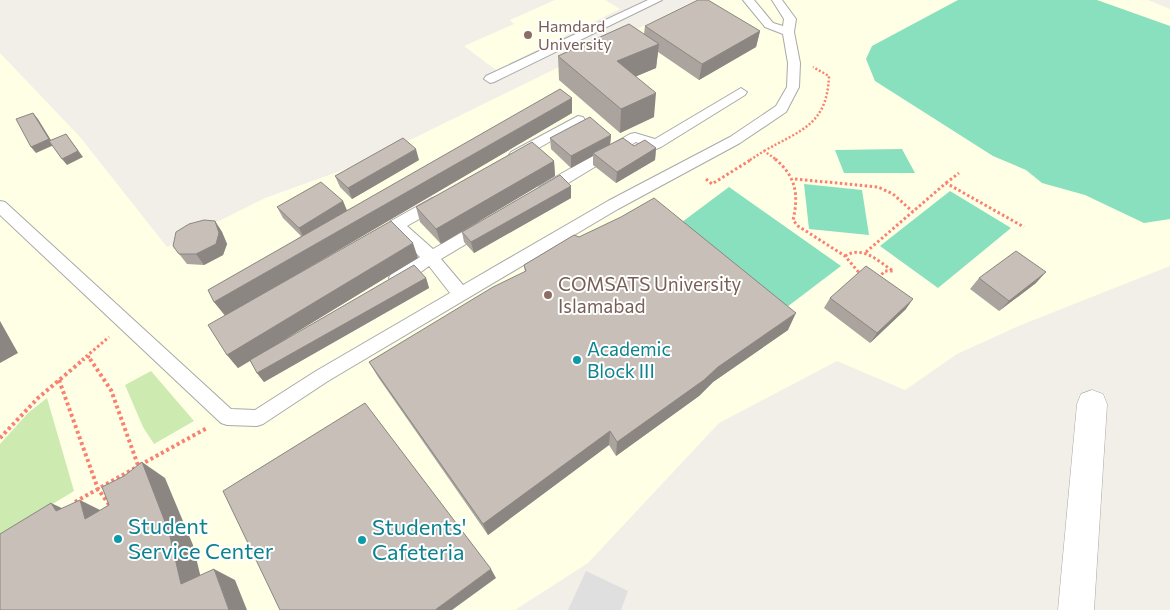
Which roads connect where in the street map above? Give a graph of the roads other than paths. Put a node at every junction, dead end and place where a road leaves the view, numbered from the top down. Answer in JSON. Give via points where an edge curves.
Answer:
{"nodes":[{"id":1,"x":627,"y":0,"type":"edge"},
{"id":2,"x":656,"y":0,"type":"edge"},
{"id":3,"x":748,"y":0,"type":"edge"},
{"id":4,"x":777,"y":0,"type":"edge"},
{"id":5,"x":639,"y":8,"type":"junction"},
{"id":6,"x":788,"y":32,"type":"junction"},
{"id":7,"x":490,"y":79,"type":"dead end"},
{"id":8,"x":741,"y":92,"type":"dead end"},
{"id":9,"x":578,"y":120,"type":"dead end"},
{"id":10,"x":503,"y":163,"type":"edge"},
{"id":11,"x":445,"y":196,"type":"edge"},
{"id":12,"x":533,"y":197,"type":"edge"},
{"id":13,"x":0,"y":206,"type":"edge"},
{"id":14,"x":490,"y":222,"type":"edge"},
{"id":15,"x":396,"y":225,"type":"junction"},
{"id":16,"x":379,"y":235,"type":"edge"},
{"id":17,"x":431,"y":257,"type":"junction"},
{"id":18,"x":388,"y":283,"type":"edge"},
{"id":19,"x":461,"y":295,"type":"junction"},
{"id":20,"x":1092,"y":404,"type":"dead end"},
{"id":21,"x":227,"y":417,"type":"joint"},
{"id":22,"x":1076,"y":610,"type":"edge"}],
"edges":[{"from":1,"to":5,"type":"lane"},
{"from":2,"to":5,"type":"lane"},
{"from":3,"to":6,"type":"lane","via":[[769,25]]},
{"from":4,"to":6,"type":"lane","via":[[790,19]]},
{"from":5,"to":7,"type":"lane"},
{"from":6,"to":19,"type":"lane","via":[[794,63],[793,87],[781,109],[735,140],[613,205]]},
{"from":8,"to":12,"type":"lane","via":[[656,144],[635,137]]},
{"from":9,"to":10,"type":"lane"},
{"from":11,"to":15,"type":"lane"},
{"from":13,"to":21,"type":"lane"},
{"from":14,"to":17,"type":"lane"},
{"from":15,"to":16,"type":"lane"},
{"from":15,"to":17,"type":"lane"},
{"from":17,"to":18,"type":"lane"},
{"from":17,"to":19,"type":"lane"},
{"from":19,"to":21,"type":"lane","via":[[257,418]]},
{"from":20,"to":22,"type":"street"}]}
